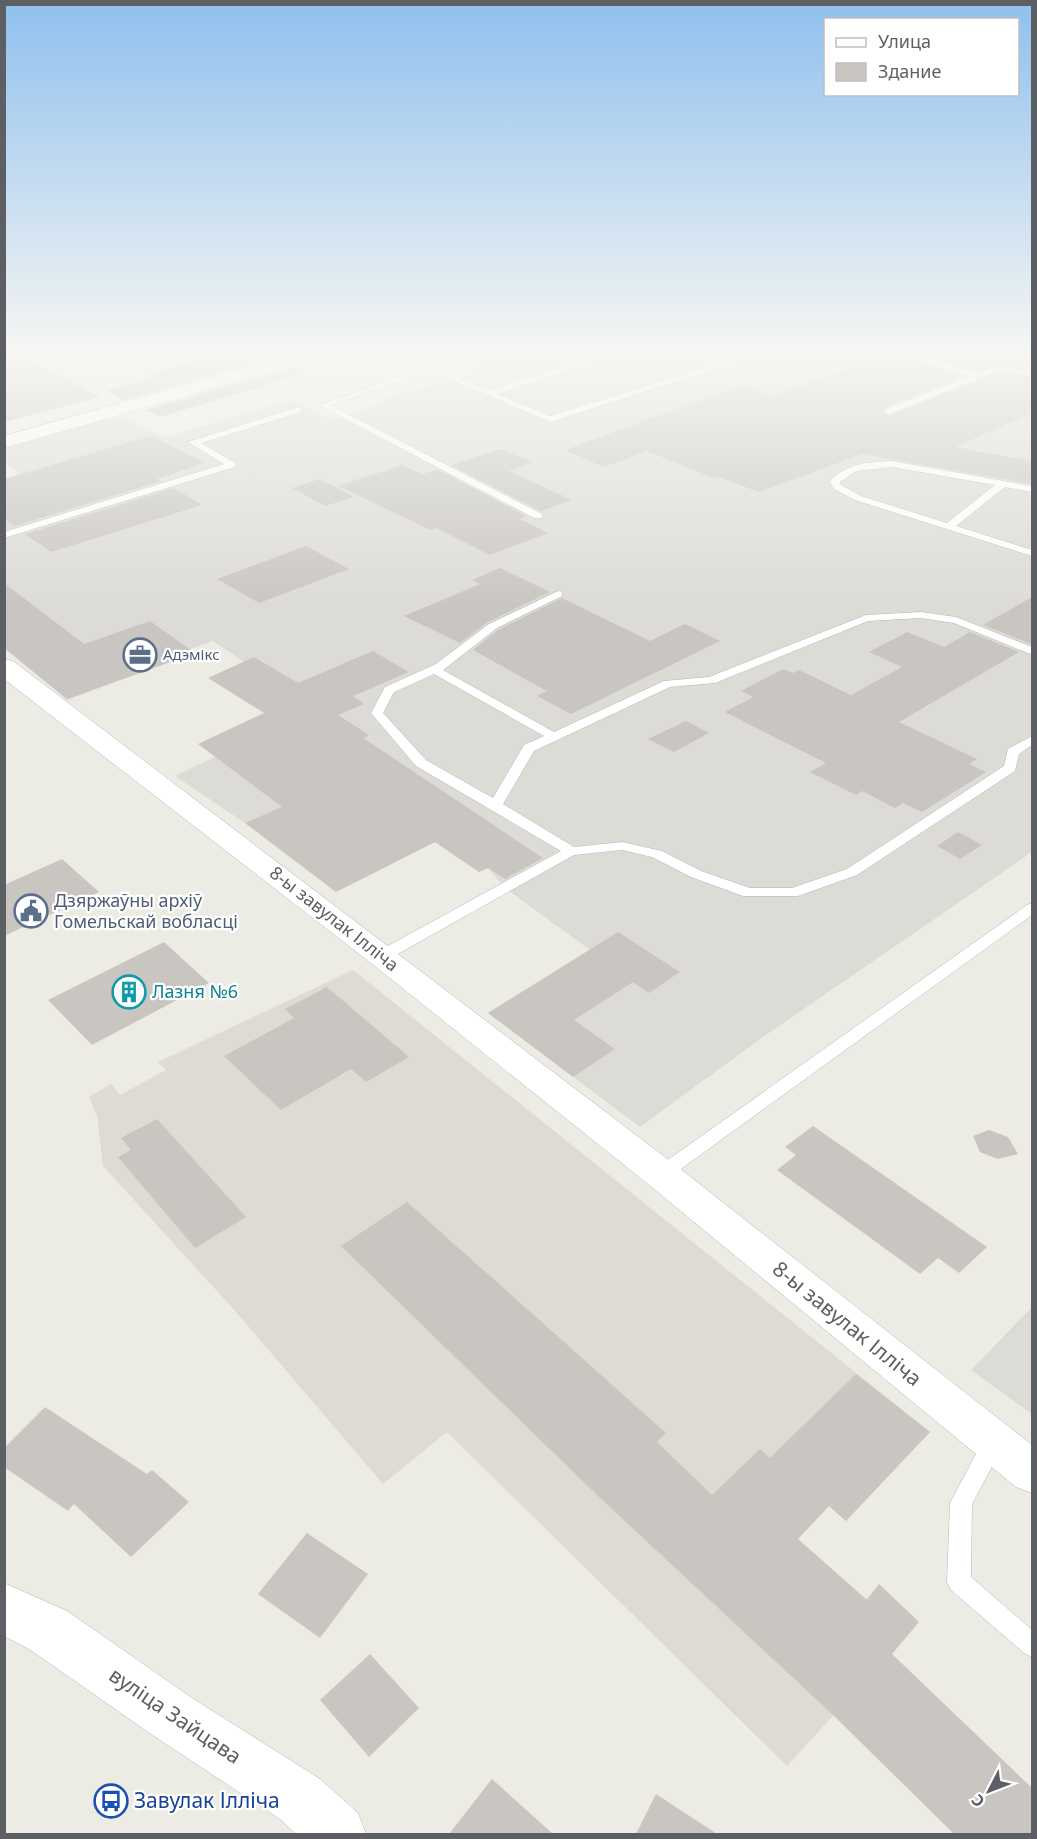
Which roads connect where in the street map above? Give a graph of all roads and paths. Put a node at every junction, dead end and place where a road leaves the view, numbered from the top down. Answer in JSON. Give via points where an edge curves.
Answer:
{"nodes":[{"id":1,"x":22,"y":437,"type":"edge"},
{"id":2,"x":209,"y":437,"type":"edge"},
{"id":3,"x":385,"y":437,"type":"edge"},
{"id":4,"x":4,"y":442,"type":"edge"},
{"id":5,"x":1003,"y":484,"type":"junction"},
{"id":6,"x":1032,"y":489,"type":"edge"},
{"id":7,"x":538,"y":516,"type":"dead end"},
{"id":8,"x":950,"y":526,"type":"junction"},
{"id":9,"x":4,"y":535,"type":"edge"},
{"id":10,"x":1032,"y":553,"type":"edge"},
{"id":11,"x":558,"y":594,"type":"dead end"},
{"id":12,"x":1032,"y":651,"type":"edge"},
{"id":13,"x":4,"y":666,"type":"edge"},
{"id":14,"x":433,"y":669,"type":"junction"},
{"id":15,"x":554,"y":737,"type":"junction"},
{"id":16,"x":1032,"y":740,"type":"edge"},
{"id":17,"x":496,"y":805,"type":"junction"},
{"id":18,"x":571,"y":851,"type":"junction"},
{"id":19,"x":1032,"y":908,"type":"edge"},
{"id":20,"x":382,"y":956,"type":"junction"},
{"id":21,"x":662,"y":1174,"type":"junction"},
{"id":22,"x":994,"y":1442,"type":"junction"},
{"id":23,"x":1032,"y":1473,"type":"edge"},
{"id":24,"x":4,"y":1608,"type":"edge"},
{"id":25,"x":1032,"y":1645,"type":"edge"},
{"id":26,"x":337,"y":1834,"type":"edge"}],
"edges":[{"from":1,"to":4,"type":"street"},
{"from":2,"to":9,"type":"lane","via":[[192,442],[232,465]]},
{"from":3,"to":7,"type":"lane"},
{"from":5,"to":6,"type":"lane"},
{"from":5,"to":8,"type":"lane"},
{"from":5,"to":8,"type":"lane","via":[[892,464],[871,465],[837,477],[837,486],[858,498]]},
{"from":8,"to":10,"type":"lane"},
{"from":11,"to":14,"type":"lane","via":[[493,626]]},
{"from":12,"to":15,"type":"lane","via":[[956,620],[921,615],[866,618],[711,680],[668,684]]},
{"from":13,"to":20,"type":"street","name":"8-ы завулак Ілліча"},
{"from":14,"to":15,"type":"lane"},
{"from":14,"to":17,"type":"lane","via":[[388,690],[377,713],[421,763]]},
{"from":15,"to":17,"type":"lane","via":[[529,748]]},
{"from":16,"to":18,"type":"lane","via":[[1013,752],[1010,768],[852,872],[793,893],[748,893],[696,874],[657,854],[622,846]]},
{"from":17,"to":18,"type":"lane"},
{"from":18,"to":20,"type":"lane"},
{"from":19,"to":21,"type":"lane"},
{"from":20,"to":21,"type":"street","name":"8-ы завулак Ілліча"},
{"from":21,"to":22,"type":"street","name":"8-ы завулак Ілліча"},
{"from":22,"to":23,"type":"street","name":"8-ы завулак Ілліча"},
{"from":22,"to":25,"type":"lane","via":[[961,1503],[959,1582]]},
{"from":24,"to":26,"type":"street","name":"вуліца Зайцава","via":[[48,1630],[172,1717],[300,1799]]}]}
